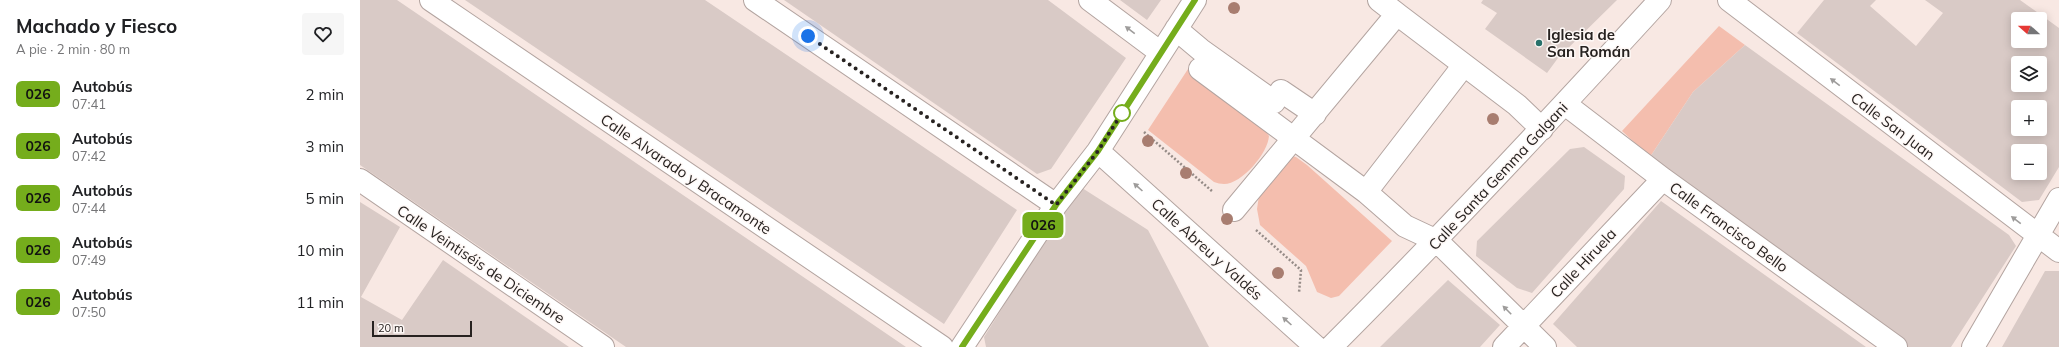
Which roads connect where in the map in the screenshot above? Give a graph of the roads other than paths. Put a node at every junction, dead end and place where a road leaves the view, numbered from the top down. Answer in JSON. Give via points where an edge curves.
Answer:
{"nodes":[{"id":1,"x":431,"y":0,"type":"edge"},
{"id":2,"x":755,"y":0,"type":"edge"},
{"id":3,"x":1090,"y":0,"type":"edge"},
{"id":4,"x":1195,"y":0,"type":"edge"},
{"id":5,"x":1379,"y":0,"type":"edge"},
{"id":6,"x":1660,"y":0,"type":"edge"},
{"id":7,"x":1728,"y":0,"type":"edge"},
{"id":8,"x":1397,"y":14,"type":"junction"},
{"id":9,"x":1176,"y":29,"type":"junction"},
{"id":10,"x":1161,"y":53,"type":"junction"},
{"id":11,"x":1464,"y":65,"type":"junction"},
{"id":12,"x":1200,"y":69,"type":"dead end"},
{"id":13,"x":1565,"y":104,"type":"junction"},
{"id":14,"x":1315,"y":114,"type":"junction"},
{"id":15,"x":1542,"y":129,"type":"junction"},
{"id":16,"x":1292,"y":138,"type":"junction"},
{"id":17,"x":1098,"y":151,"type":"junction"},
{"id":18,"x":1663,"y":179,"type":"junction"},
{"id":19,"x":360,"y":180,"type":"edge"},
{"id":20,"x":1366,"y":192,"type":"junction"},
{"id":21,"x":2059,"y":199,"type":"edge"},
{"id":22,"x":1056,"y":205,"type":"junction"},
{"id":23,"x":1234,"y":210,"type":"dead end"},
{"id":24,"x":2037,"y":236,"type":"junction"},
{"id":25,"x":1437,"y":241,"type":"junction"},
{"id":26,"x":2059,"y":251,"type":"edge"},
{"id":27,"x":1523,"y":326,"type":"junction"},
{"id":28,"x":603,"y":347,"type":"edge"},
{"id":29,"x":942,"y":347,"type":"edge"},
{"id":30,"x":962,"y":347,"type":"edge"},
{"id":31,"x":1316,"y":347,"type":"edge"},
{"id":32,"x":1331,"y":347,"type":"edge"},
{"id":33,"x":1504,"y":347,"type":"edge"},
{"id":34,"x":1546,"y":347,"type":"edge"},
{"id":35,"x":1896,"y":347,"type":"edge"},
{"id":36,"x":1974,"y":347,"type":"edge"}],
"edges":[{"from":1,"to":29,"type":"street","name":"Calle Alvarado y Bracamonte"},
{"from":2,"to":22,"type":"street"},
{"from":10,"to":3,"type":"street","one_way":true},
{"from":4,"to":9,"type":"street"},
{"from":5,"to":8,"type":"street"},
{"from":6,"to":13,"type":"street","name":"Calle Santa Gemma Galgani"},
{"from":24,"to":7,"type":"street","name":"Calle San Juan","one_way":true},
{"from":8,"to":11,"type":"street"},
{"from":8,"to":14,"type":"street"},
{"from":9,"to":10,"type":"street"},
{"from":9,"to":14,"type":"street","via":[[1274,102],[1281,91]]},
{"from":10,"to":17,"type":"street"},
{"from":11,"to":15,"type":"street","via":[[1517,105]]},
{"from":11,"to":20,"type":"street"},
{"from":12,"to":16,"type":"street"},
{"from":13,"to":15,"type":"street","name":"Calle Santa Gemma Galgani"},
{"from":13,"to":18,"type":"street","name":"Calle Francisco Bello"},
{"from":14,"to":16,"type":"street"},
{"from":15,"to":25,"type":"street","name":"Calle Santa Gemma Galgani"},
{"from":16,"to":20,"type":"street"},
{"from":16,"to":23,"type":"street"},
{"from":17,"to":22,"type":"street"},
{"from":31,"to":17,"type":"street","name":"Calle Abreu y Valdés","one_way":true},
{"from":18,"to":27,"type":"street","name":"Calle Hiruela"},
{"from":18,"to":35,"type":"street","name":"Calle Francisco Bello"},
{"from":19,"to":28,"type":"street","name":"Calle Veintiséis de Diciembre"},
{"from":20,"to":25,"type":"street","via":[[1405,226]]},
{"from":21,"to":24,"type":"street"},
{"from":22,"to":30,"type":"street"},
{"from":24,"to":26,"type":"street","name":"Calle San Juan"},
{"from":24,"to":36,"type":"street"},
{"from":27,"to":25,"type":"street","one_way":true},
{"from":25,"to":32,"type":"street","name":"Calle Santa Gemma Galgani"},
{"from":27,"to":33,"type":"street","name":"Calle Hiruela"},
{"from":27,"to":34,"type":"street"}]}
